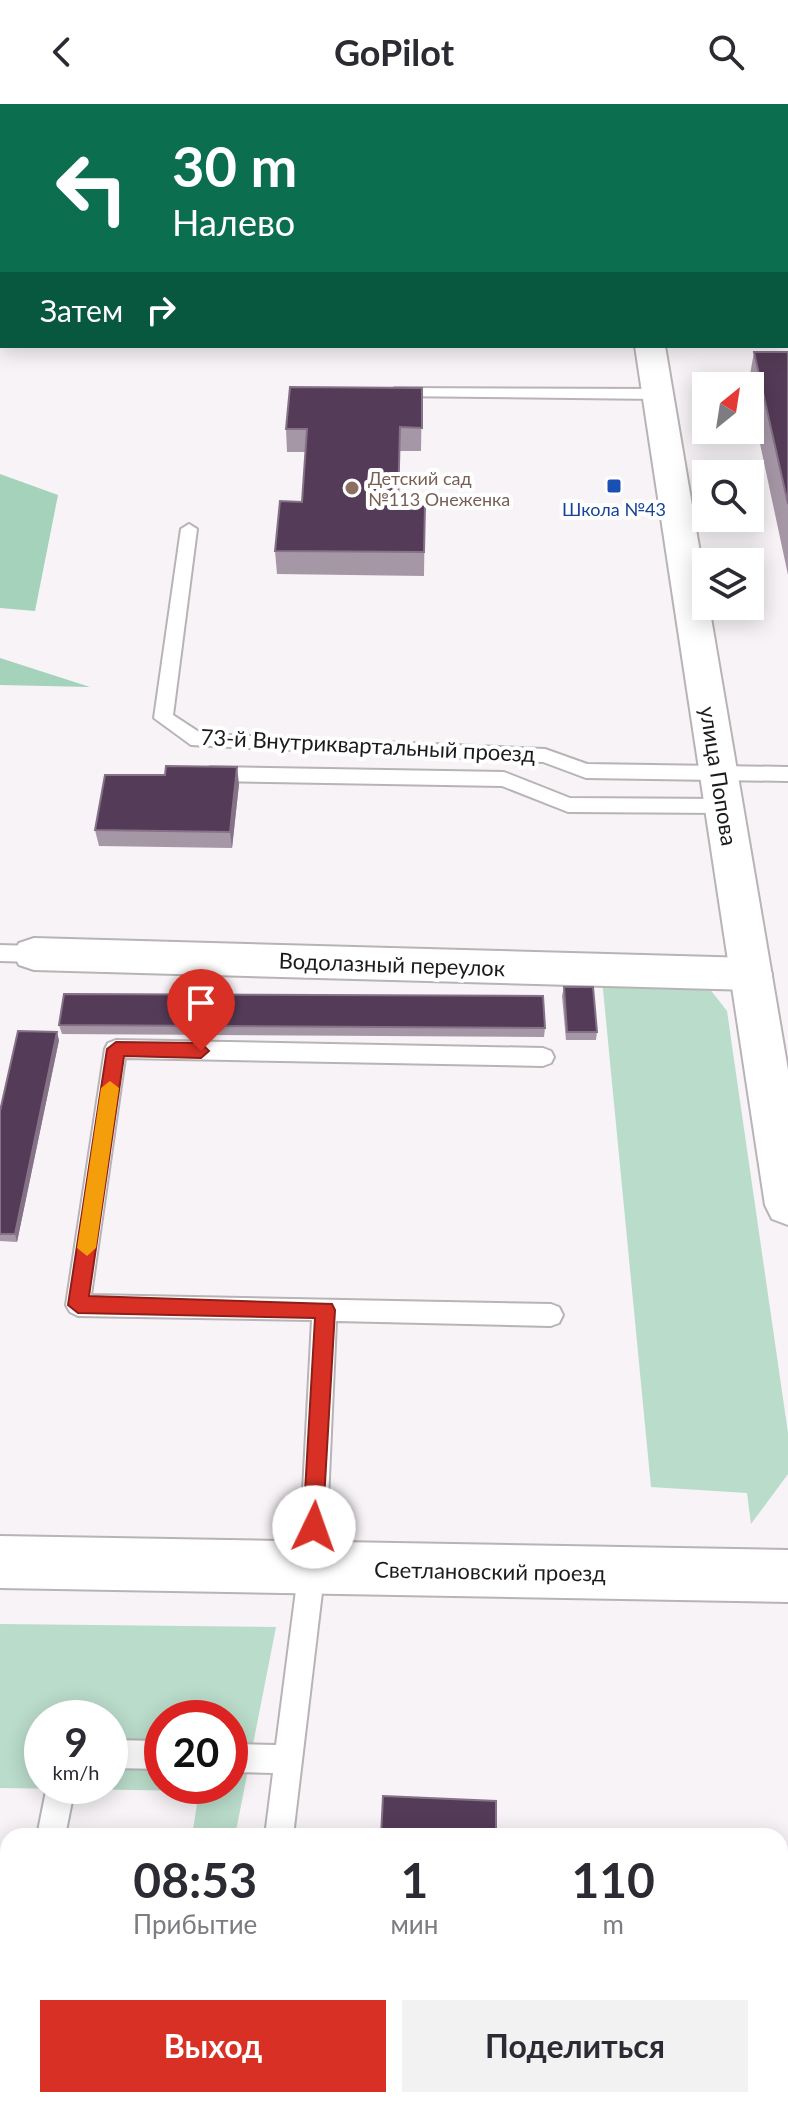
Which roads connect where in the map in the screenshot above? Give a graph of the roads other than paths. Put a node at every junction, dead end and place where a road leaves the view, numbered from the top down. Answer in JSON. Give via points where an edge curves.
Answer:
{"nodes":[{"id":1,"x":650,"y":348,"type":"edge"},
{"id":2,"x":382,"y":393,"type":"edge"},
{"id":3,"x":658,"y":394,"type":"junction"},
{"id":4,"x":189,"y":529,"type":"dead end"},
{"id":5,"x":193,"y":773,"type":"edge"},
{"id":6,"x":788,"y":774,"type":"edge"},
{"id":7,"x":721,"y":790,"type":"junction"},
{"id":8,"x":17,"y":954,"type":"edge"},
{"id":9,"x":751,"y":974,"type":"junction"},
{"id":10,"x":543,"y":1057,"type":"dead end"},
{"id":11,"x":788,"y":1205,"type":"edge"},
{"id":12,"x":325,"y":1310,"type":"junction"},
{"id":13,"x":551,"y":1315,"type":"dead end"},
{"id":14,"x":0,"y":1562,"type":"edge"},
{"id":15,"x":312,"y":1567,"type":"junction"},
{"id":16,"x":788,"y":1576,"type":"edge"},
{"id":17,"x":248,"y":1758,"type":"edge"},
{"id":18,"x":291,"y":1759,"type":"junction"},
{"id":19,"x":57,"y":1804,"type":"edge"},
{"id":20,"x":53,"y":1828,"type":"edge"},
{"id":21,"x":280,"y":1828,"type":"edge"}],
"edges":[{"from":1,"to":3,"type":"street","name":"улица Попова"},
{"from":2,"to":3,"type":"lane"},
{"from":3,"to":7,"type":"street","name":"улица Попова"},
{"from":4,"to":7,"type":"lane","name":"73-й Внутриквартальный проезд","via":[[163,718],[198,740],[545,756],[586,771]]},
{"from":5,"to":7,"type":"lane","via":[[504,779],[568,805]]},
{"from":6,"to":7,"type":"lane"},
{"from":7,"to":9,"type":"street","name":"улица Попова"},
{"from":8,"to":9,"type":"street","name":"Водолазный переулок"},
{"from":9,"to":11,"type":"street","name":"улица Попова"},
{"from":10,"to":12,"type":"lane","via":[[116,1049],[78,1305]]},
{"from":12,"to":13,"type":"lane"},
{"from":12,"to":15,"type":"lane"},
{"from":14,"to":15,"type":"street","name":"Светлановский проезд"},
{"from":15,"to":16,"type":"street","name":"Светлановский проезд"},
{"from":15,"to":18,"type":"lane"},
{"from":17,"to":18,"type":"lane"},
{"from":18,"to":21,"type":"lane"},
{"from":19,"to":20,"type":"lane"}]}
